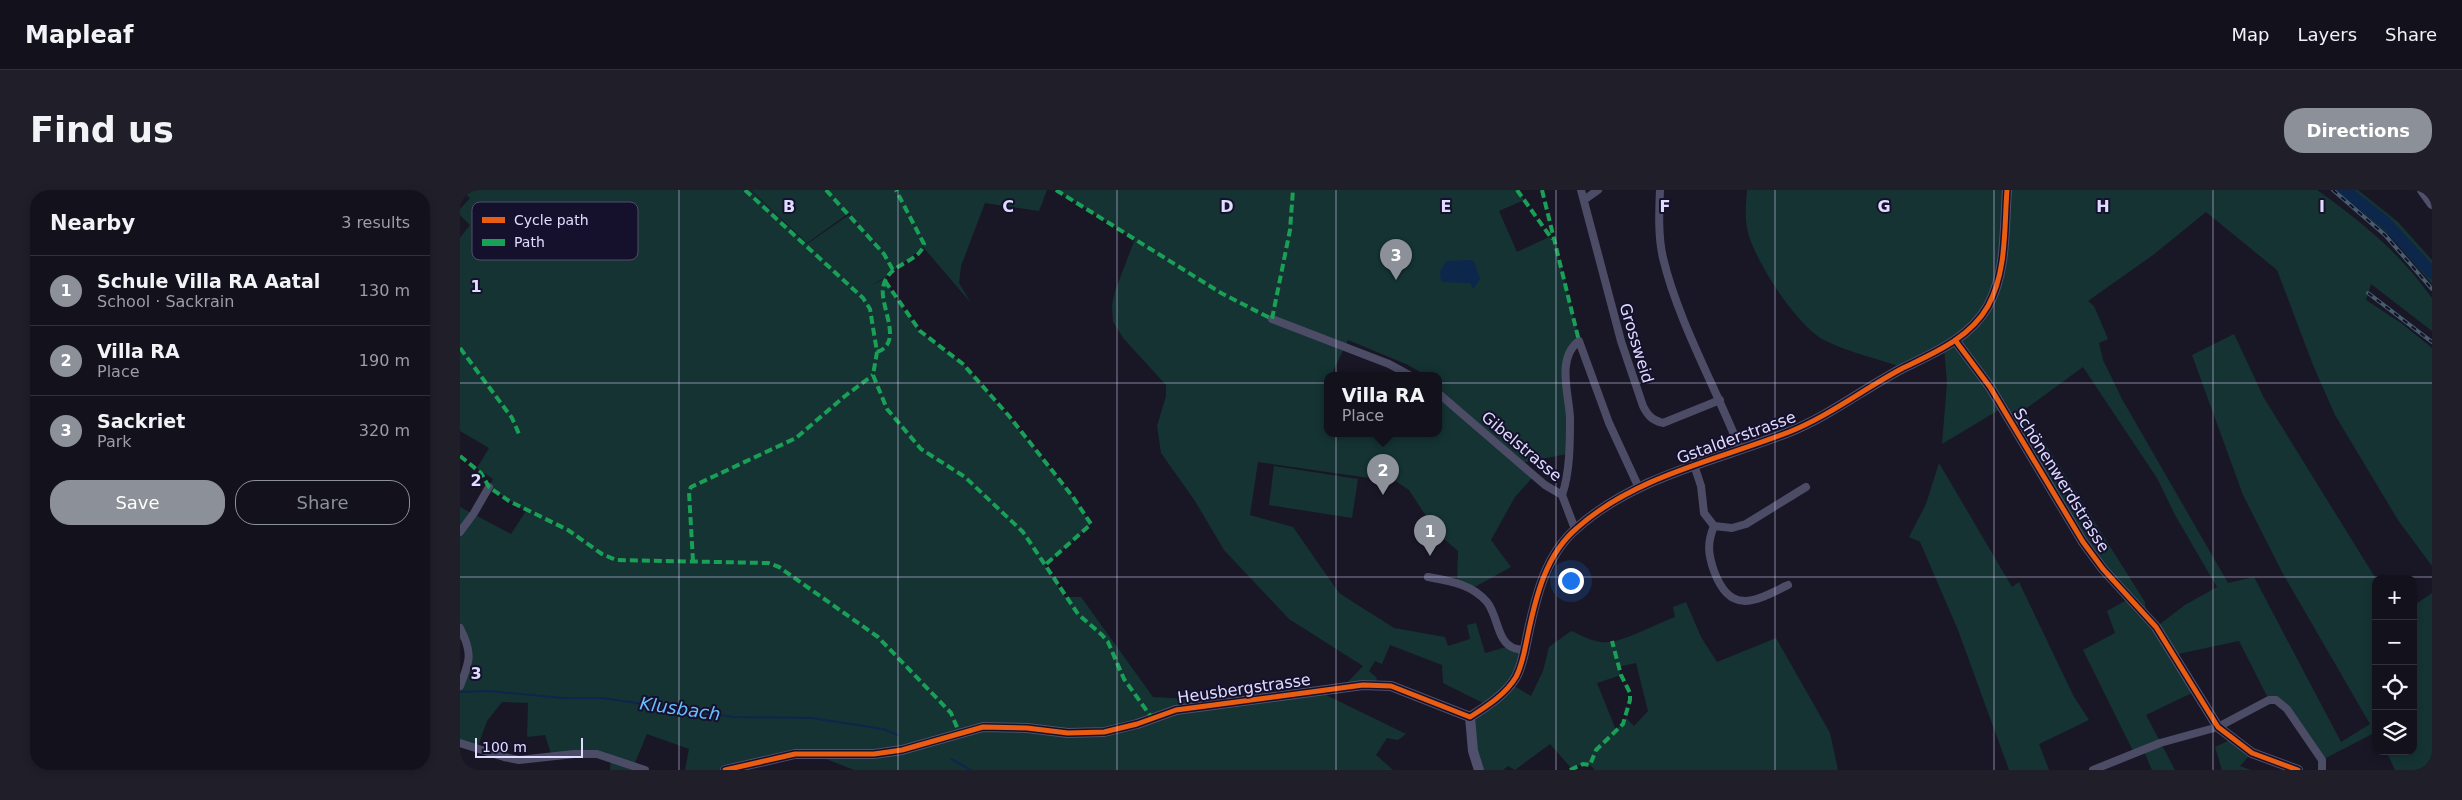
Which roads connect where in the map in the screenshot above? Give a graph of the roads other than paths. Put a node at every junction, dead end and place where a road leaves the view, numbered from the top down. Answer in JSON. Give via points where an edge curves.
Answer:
{"nodes":[{"id":1,"x":1581,"y":190,"type":"edge"},
{"id":2,"x":1598,"y":190,"type":"edge"},
{"id":3,"x":1660,"y":190,"type":"edge"},
{"id":4,"x":2007,"y":190,"type":"edge"},
{"id":5,"x":2422,"y":190,"type":"edge"},
{"id":6,"x":1584,"y":200,"type":"junction"},
{"id":7,"x":2432,"y":204,"type":"edge"},
{"id":8,"x":1272,"y":319,"type":"dead end"},
{"id":9,"x":1955,"y":340,"type":"junction"},
{"id":10,"x":1404,"y":372,"type":"edge"},
{"id":11,"x":1442,"y":396,"type":"edge"},
{"id":12,"x":1720,"y":400,"type":"junction"},
{"id":13,"x":1740,"y":449,"type":"junction"},
{"id":14,"x":1694,"y":465,"type":"junction"},
{"id":15,"x":489,"y":487,"type":"dead end"},
{"id":16,"x":1806,"y":487,"type":"dead end"},
{"id":17,"x":1639,"y":488,"type":"junction"},
{"id":18,"x":1562,"y":495,"type":"junction"},
{"id":19,"x":1714,"y":526,"type":"junction"},
{"id":20,"x":1575,"y":529,"type":"junction"},
{"id":21,"x":460,"y":532,"type":"edge"},
{"id":22,"x":1428,"y":577,"type":"dead end"},
{"id":23,"x":1788,"y":585,"type":"dead end"},
{"id":24,"x":460,"y":628,"type":"edge"},
{"id":25,"x":1524,"y":651,"type":"junction"},
{"id":26,"x":460,"y":686,"type":"edge"},
{"id":27,"x":1470,"y":717,"type":"junction"},
{"id":28,"x":2218,"y":727,"type":"junction"},
{"id":29,"x":460,"y":743,"type":"edge"},
{"id":30,"x":645,"y":770,"type":"edge"},
{"id":31,"x":725,"y":770,"type":"edge"},
{"id":32,"x":1479,"y":770,"type":"edge"},
{"id":33,"x":2093,"y":770,"type":"edge"},
{"id":34,"x":2298,"y":770,"type":"edge"},
{"id":35,"x":2322,"y":770,"type":"edge"}],
"edges":[{"from":1,"to":6,"type":"street","name":"Grossweid"},
{"from":2,"to":6,"type":"street"},
{"from":3,"to":12,"type":"street","via":[[1660,231],[1666,269],[1680,310]]},
{"from":4,"to":9,"type":"street","name":"Gstalderstrasse","via":[[1998,284],[1981,316]]},
{"from":5,"to":7,"type":"street"},
{"from":6,"to":12,"type":"street","name":"Grossweid","via":[[1621,341],[1648,416],[1663,423]]},
{"from":8,"to":10,"type":"street"},
{"from":9,"to":13,"type":"street","name":"Gstalderstrasse","via":[[1800,427]]},
{"from":9,"to":28,"type":"street","name":"Schönenwerdstrasse","via":[[1990,387],[2082,542],[2102,569],[2156,627]]},
{"from":11,"to":18,"type":"street","name":"Gibelstrasse","via":[[1545,485]]},
{"from":12,"to":13,"type":"street"},
{"from":13,"to":14,"type":"street","name":"Gstalderstrasse"},
{"from":14,"to":17,"type":"street","name":"Gstalderstrasse"},
{"from":14,"to":19,"type":"street","via":[[1701,486],[1704,513]]},
{"from":15,"to":21,"type":"street"},
{"from":16,"to":19,"type":"street","via":[[1746,524],[1732,528]]},
{"from":17,"to":18,"type":"street","via":[[1579,341],[1571,349],[1566,366],[1570,417]]},
{"from":17,"to":20,"type":"street","name":"Gstalderstrasse"},
{"from":18,"to":20,"type":"street","name":"Gibelstrasse"},
{"from":19,"to":23,"type":"street","via":[[1708,554],[1720,587],[1728,596],[1740,600],[1756,599]]},
{"from":20,"to":25,"type":"street","name":"Gstalderstrasse","via":[[1559,548],[1542,579]]},
{"from":22,"to":25,"type":"street","via":[[1457,582],[1487,601],[1504,639],[1510,646]]},
{"from":24,"to":26,"type":"street","via":[[470,651]]},
{"from":25,"to":27,"type":"street","name":"Gstalderstrasse","via":[[1511,684],[1498,698]]},
{"from":27,"to":31,"type":"street","name":"Heusbergstrasse","via":[[1391,686],[1363,685],[1176,710],[1104,732],[983,727],[902,750],[874,754],[795,754]]},
{"from":27,"to":32,"type":"street","via":[[1472,752]]},
{"from":28,"to":33,"type":"street","via":[[2160,743]]},
{"from":28,"to":34,"type":"street","name":"Schönenwerdstrasse","via":[[2252,753]]},
{"from":28,"to":35,"type":"street","via":[[2269,700],[2276,700],[2322,760]]},
{"from":29,"to":30,"type":"street","via":[[519,760],[597,754]]}]}
